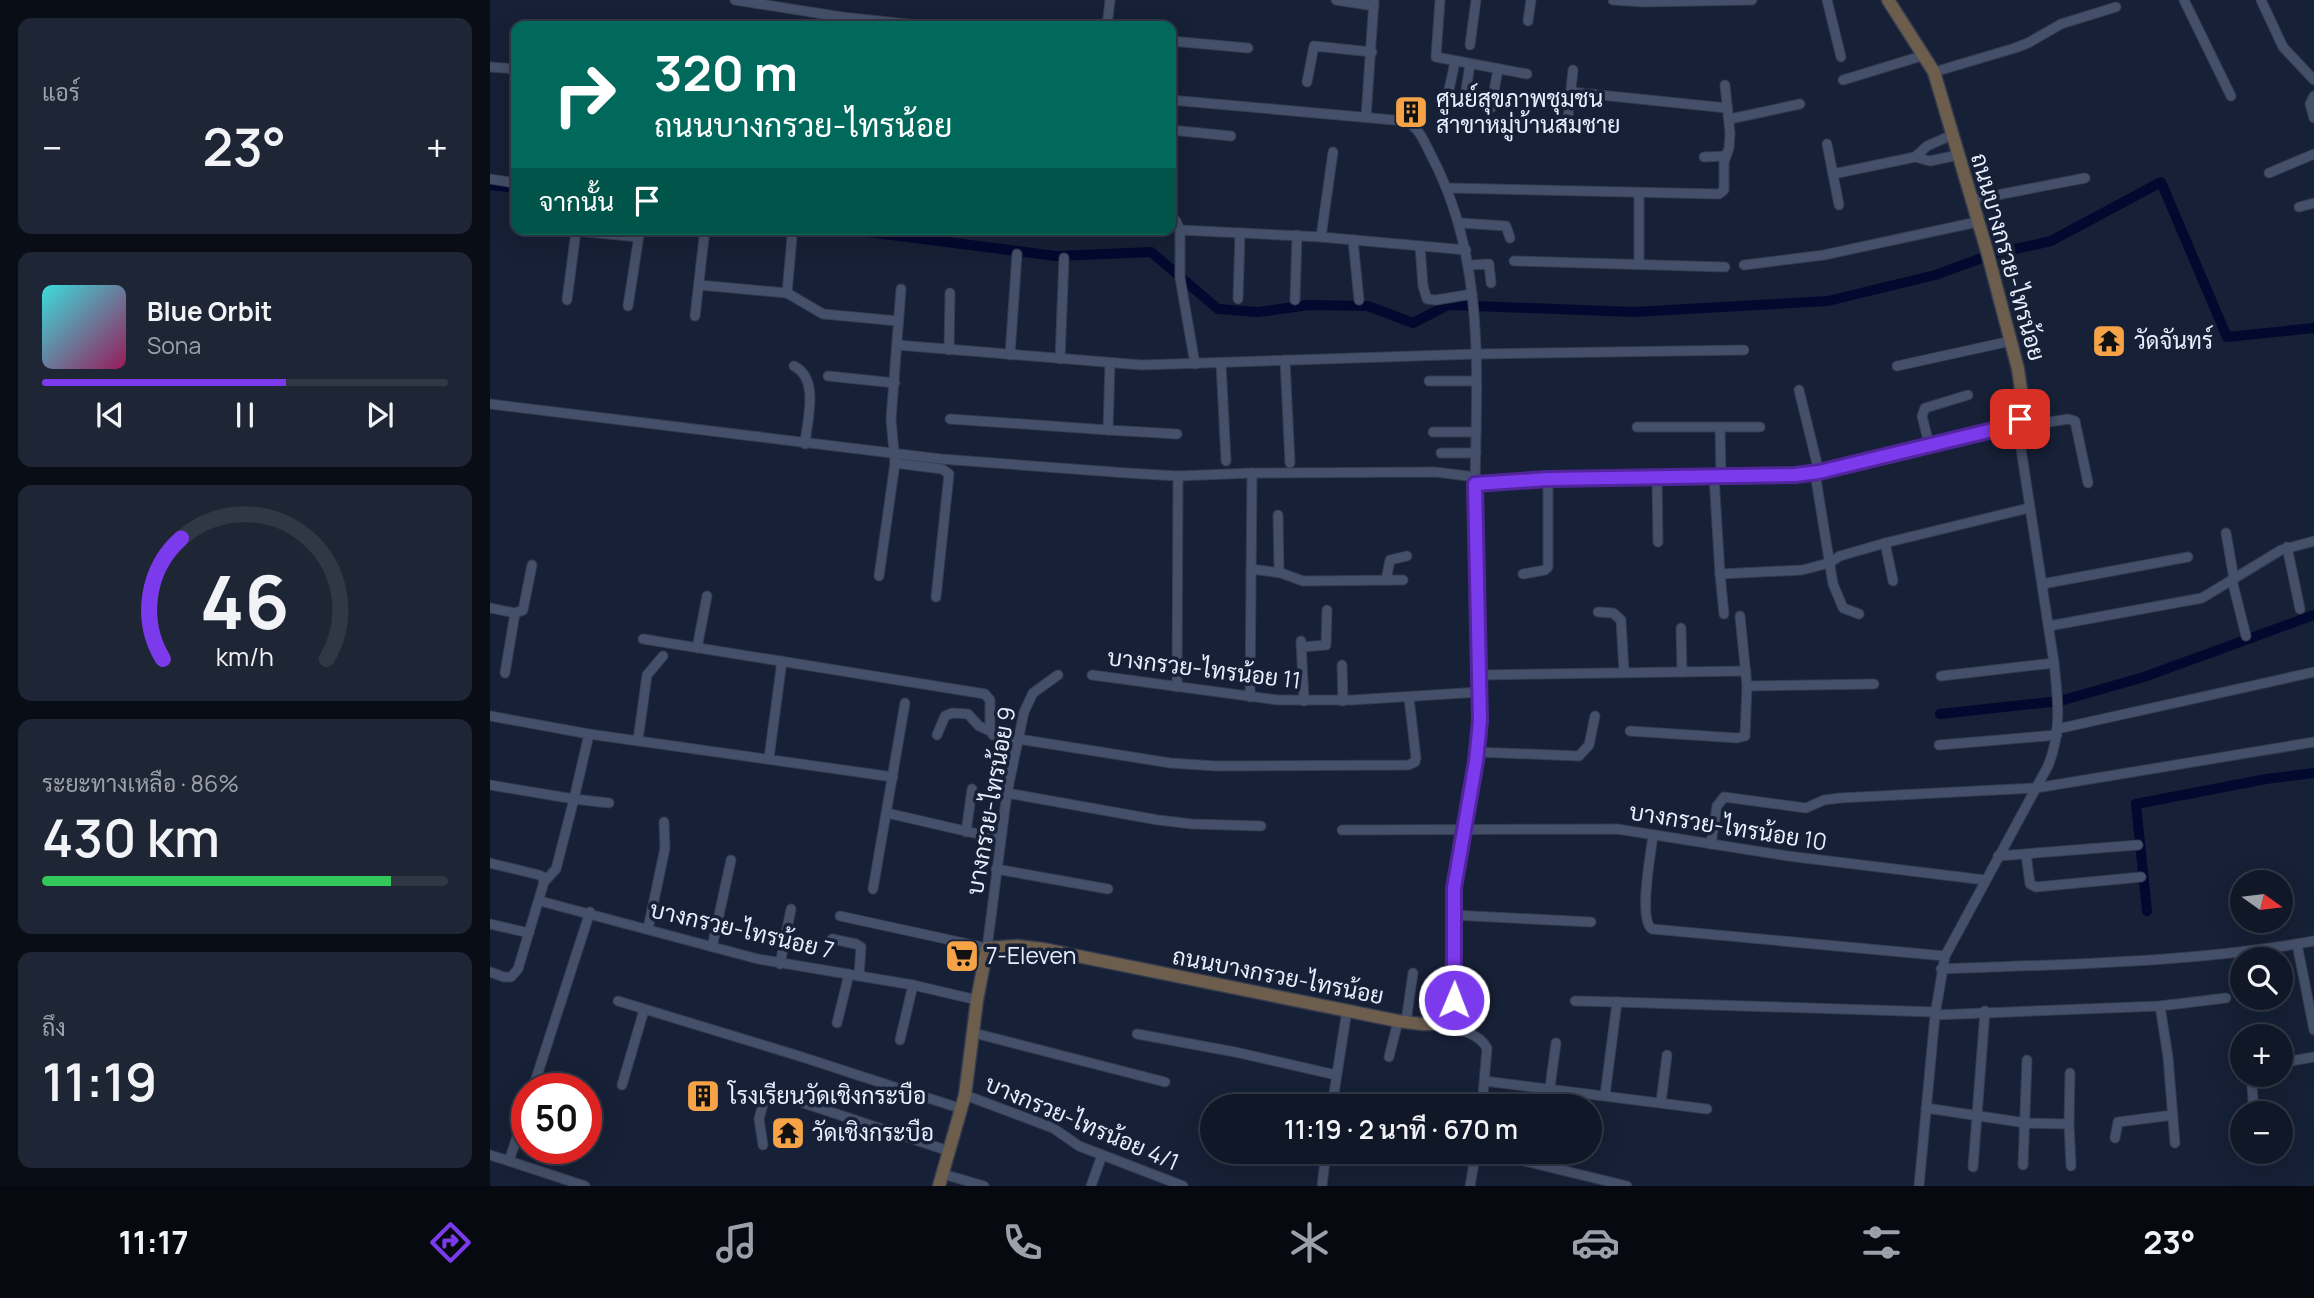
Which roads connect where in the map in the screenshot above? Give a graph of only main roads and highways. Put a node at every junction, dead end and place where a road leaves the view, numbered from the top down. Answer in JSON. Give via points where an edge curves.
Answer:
{"nodes":[{"id":1,"x":1888,"y":0,"type":"edge"},
{"id":2,"x":941,"y":1180,"type":"edge"}],
"edges":[{"from":1,"to":2,"type":"main road","name":"ถนนบางกรวย-ไทรน้อย","via":[[1934,72],[2011,341],[2022,392],[2017,425],[1817,473],[1548,479],[1476,475],[1477,752],[1454,888],[1454,1000],[1447,1017],[1432,1025],[1402,1022],[1043,949],[987,948],[965,1095]]}]}
